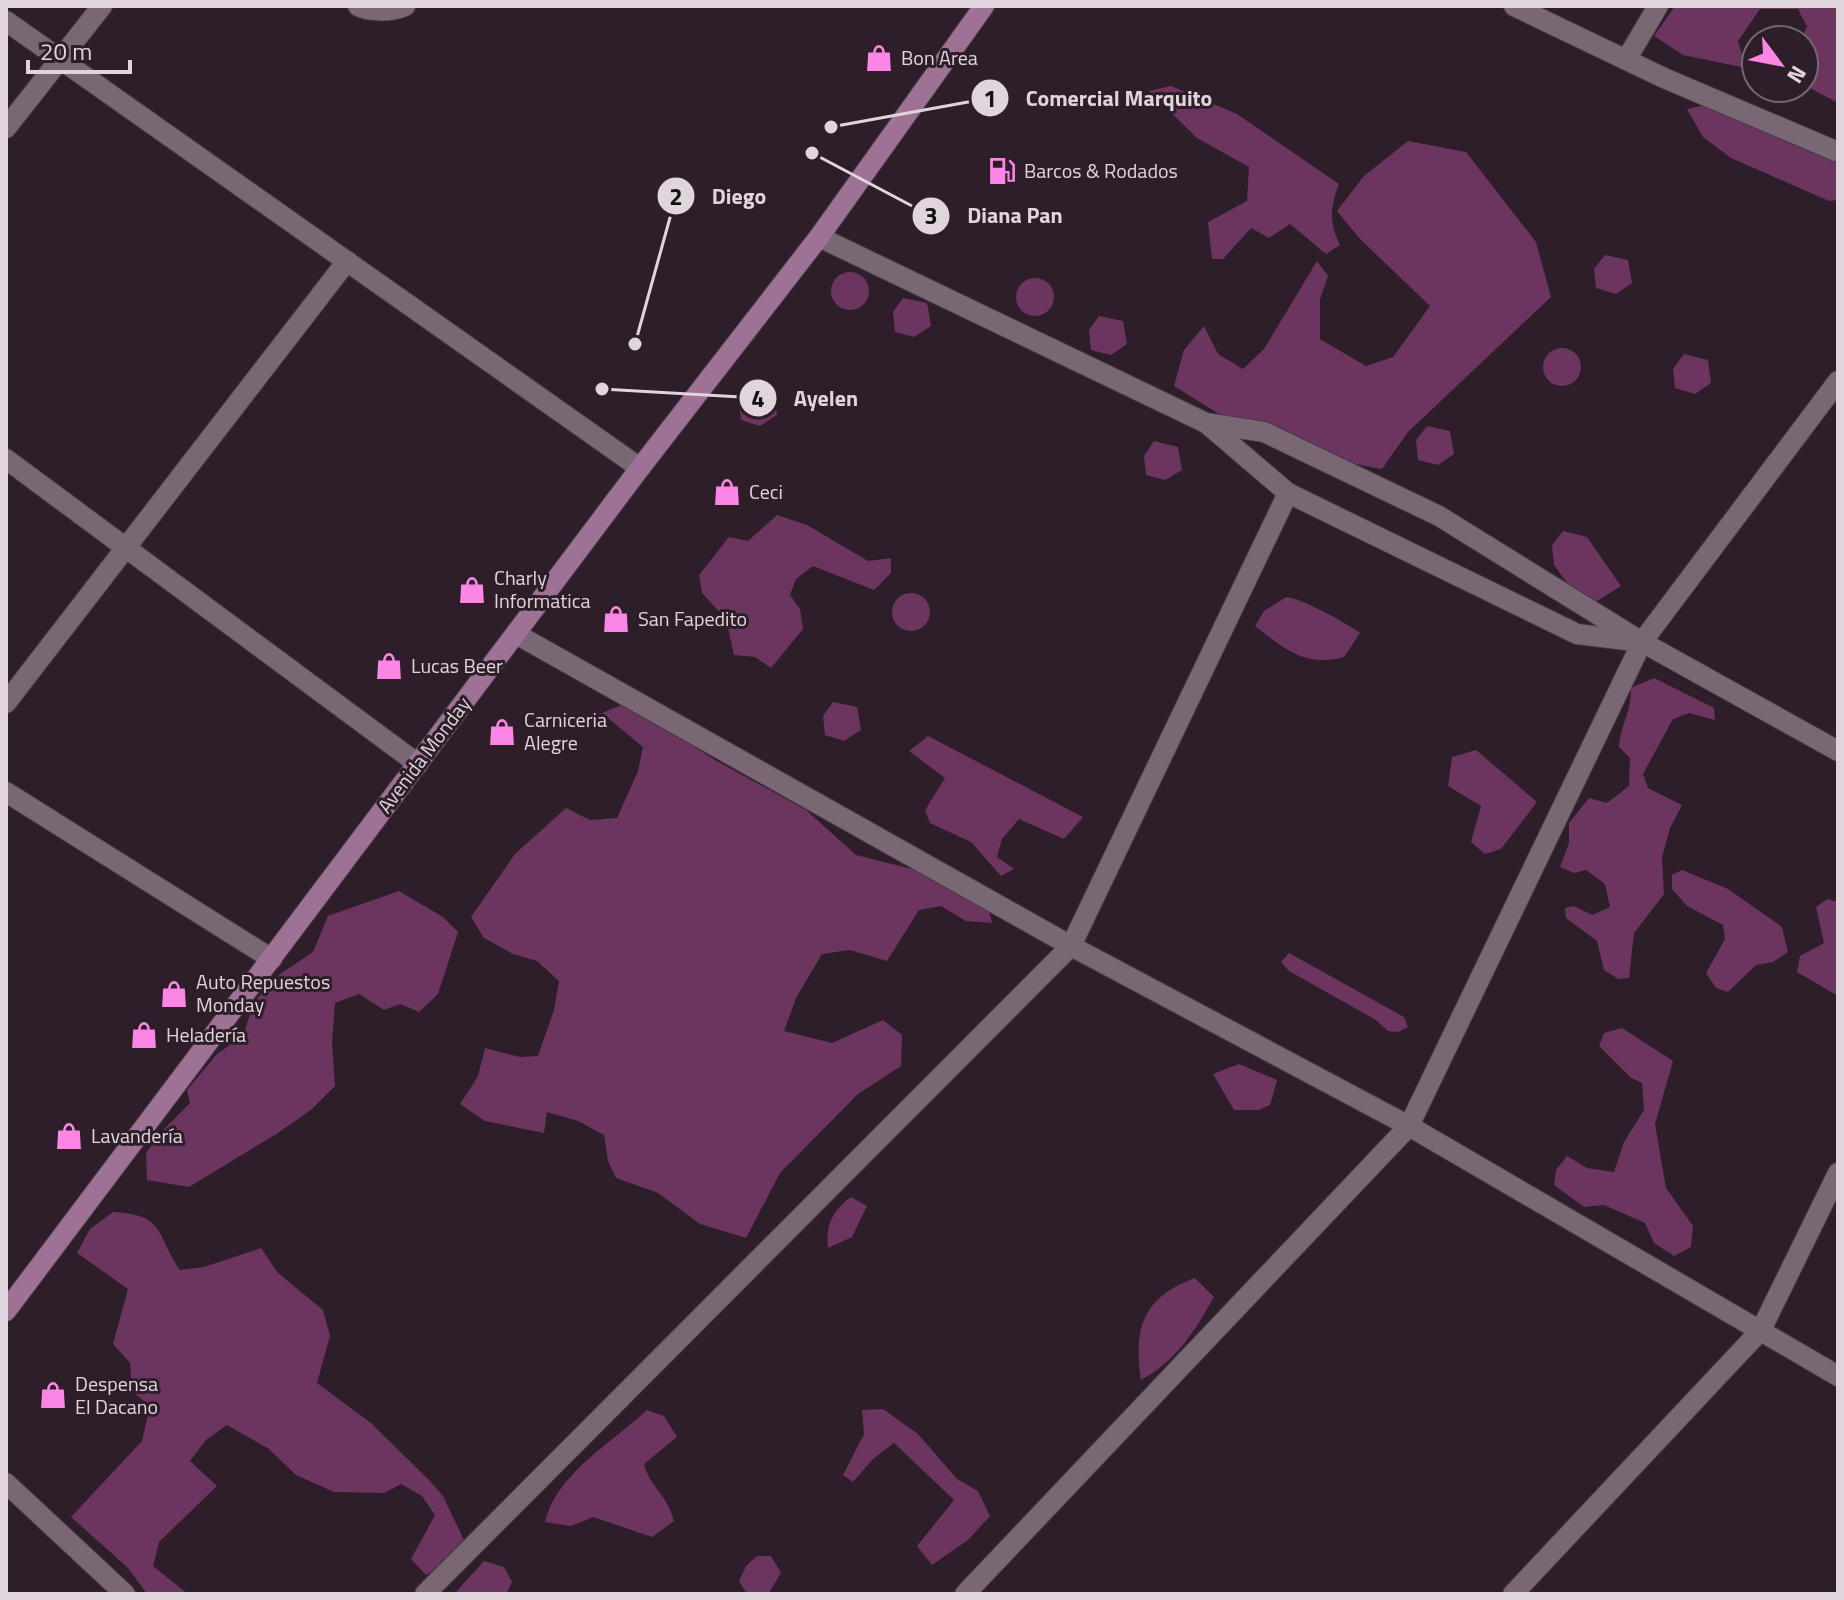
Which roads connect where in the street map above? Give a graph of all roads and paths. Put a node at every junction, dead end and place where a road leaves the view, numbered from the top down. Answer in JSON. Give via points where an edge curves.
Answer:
{"nodes":[{"id":1,"x":102,"y":6,"type":"edge"},
{"id":2,"x":358,"y":6,"type":"edge"},
{"id":3,"x":405,"y":6,"type":"edge"},
{"id":4,"x":984,"y":6,"type":"edge"},
{"id":5,"x":1514,"y":6,"type":"edge"},
{"id":6,"x":1658,"y":6,"type":"edge"},
{"id":7,"x":6,"y":21,"type":"edge"},
{"id":8,"x":60,"y":59,"type":"junction"},
{"id":9,"x":1626,"y":60,"type":"junction"},
{"id":10,"x":6,"y":128,"type":"edge"},
{"id":11,"x":1838,"y":152,"type":"edge"},
{"id":12,"x":819,"y":237,"type":"junction"},
{"id":13,"x":347,"y":261,"type":"junction"},
{"id":14,"x":1838,"y":381,"type":"edge"},
{"id":15,"x":1206,"y":423,"type":"junction"},
{"id":16,"x":6,"y":459,"type":"edge"},
{"id":17,"x":640,"y":468,"type":"junction"},
{"id":18,"x":1288,"y":493,"type":"junction"},
{"id":19,"x":125,"y":547,"type":"junction"},
{"id":20,"x":516,"y":634,"type":"junction"},
{"id":21,"x":1642,"y":642,"type":"junction"},
{"id":22,"x":6,"y":703,"type":"edge"},
{"id":23,"x":1838,"y":751,"type":"edge"},
{"id":24,"x":418,"y":764,"type":"junction"},
{"id":25,"x":6,"y":792,"type":"edge"},
{"id":26,"x":1071,"y":946,"type":"junction"},
{"id":27,"x":272,"y":959,"type":"junction"},
{"id":28,"x":1409,"y":1126,"type":"junction"},
{"id":29,"x":1838,"y":1173,"type":"edge"},
{"id":30,"x":6,"y":1311,"type":"edge"},
{"id":31,"x":1761,"y":1330,"type":"junction"},
{"id":32,"x":1838,"y":1376,"type":"edge"},
{"id":33,"x":6,"y":1483,"type":"edge"},
{"id":34,"x":125,"y":1594,"type":"edge"},
{"id":35,"x":425,"y":1594,"type":"edge"},
{"id":36,"x":965,"y":1594,"type":"edge"},
{"id":37,"x":1513,"y":1594,"type":"edge"}],
"edges":[{"from":1,"to":8,"type":"street"},
{"from":2,"to":3,"type":"street"},
{"from":4,"to":12,"type":"main road","name":"Avenida Monday"},
{"from":5,"to":9,"type":"street"},
{"from":6,"to":9,"type":"street"},
{"from":7,"to":8,"type":"street"},
{"from":8,"to":10,"type":"street"},
{"from":8,"to":13,"type":"street"},
{"from":9,"to":11,"type":"street"},
{"from":12,"to":15,"type":"street"},
{"from":12,"to":17,"type":"main road","name":"Avenida Monday"},
{"from":13,"to":17,"type":"street"},
{"from":13,"to":19,"type":"street"},
{"from":14,"to":21,"type":"street"},
{"from":15,"to":18,"type":"street"},
{"from":15,"to":21,"type":"street","via":[[1264,432],[1344,468],[1439,516]]},
{"from":16,"to":19,"type":"street"},
{"from":17,"to":20,"type":"main road","name":"Avenida Monday"},
{"from":18,"to":21,"type":"street","via":[[1577,634]]},
{"from":18,"to":26,"type":"street"},
{"from":19,"to":22,"type":"street"},
{"from":19,"to":24,"type":"street"},
{"from":20,"to":24,"type":"main road","name":"Avenida Monday"},
{"from":20,"to":26,"type":"street"},
{"from":21,"to":23,"type":"street"},
{"from":21,"to":28,"type":"street"},
{"from":24,"to":27,"type":"main road","name":"Avenida Monday"},
{"from":25,"to":27,"type":"street"},
{"from":26,"to":28,"type":"street"},
{"from":26,"to":35,"type":"street"},
{"from":27,"to":30,"type":"main road","name":"Avenida Monday"},
{"from":28,"to":31,"type":"street"},
{"from":28,"to":36,"type":"street"},
{"from":29,"to":31,"type":"street"},
{"from":31,"to":32,"type":"street"},
{"from":31,"to":37,"type":"street"},
{"from":33,"to":34,"type":"street"}]}
